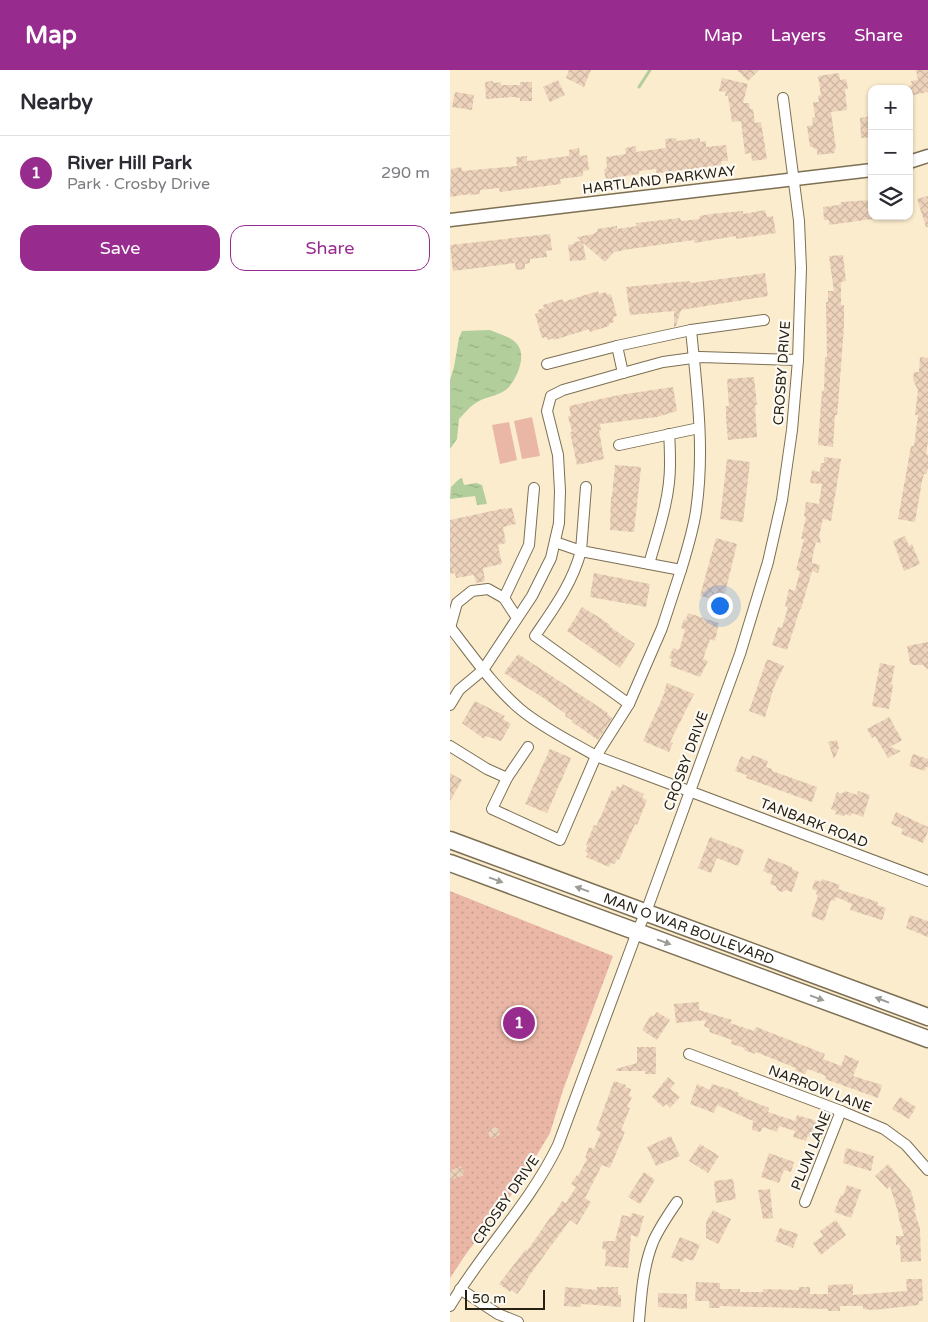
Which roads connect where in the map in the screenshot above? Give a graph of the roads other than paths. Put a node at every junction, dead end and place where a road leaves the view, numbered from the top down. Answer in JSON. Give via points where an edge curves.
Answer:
{"nodes":[{"id":1,"x":783,"y":98,"type":"dead end"},
{"id":2,"x":928,"y":156,"type":"edge"},
{"id":3,"x":913,"y":161,"type":"edge"},
{"id":4,"x":868,"y":171,"type":"edge"},
{"id":5,"x":793,"y":180,"type":"junction"},
{"id":6,"x":450,"y":220,"type":"edge"},
{"id":7,"x":764,"y":320,"type":"dead end"},
{"id":8,"x":692,"y":330,"type":"junction"},
{"id":9,"x":617,"y":346,"type":"junction"},
{"id":10,"x":694,"y":358,"type":"junction"},
{"id":11,"x":798,"y":360,"type":"junction"},
{"id":12,"x":547,"y":364,"type":"dead end"},
{"id":13,"x":623,"y":373,"type":"junction"},
{"id":14,"x":699,"y":428,"type":"junction"},
{"id":15,"x":669,"y":434,"type":"junction"},
{"id":16,"x":619,"y":445,"type":"dead end"},
{"id":17,"x":586,"y":487,"type":"dead end"},
{"id":18,"x":534,"y":488,"type":"dead end"},
{"id":19,"x":555,"y":542,"type":"junction"},
{"id":20,"x":582,"y":551,"type":"junction"},
{"id":21,"x":649,"y":564,"type":"junction"},
{"id":22,"x":681,"y":570,"type":"junction"},
{"id":23,"x":504,"y":598,"type":"junction"},
{"id":24,"x":517,"y":618,"type":"junction"},
{"id":25,"x":450,"y":627,"type":"edge"},
{"id":26,"x":483,"y":670,"type":"junction"},
{"id":27,"x":629,"y":704,"type":"junction"},
{"id":28,"x":450,"y":705,"type":"edge"},
{"id":29,"x":450,"y":746,"type":"edge"},
{"id":30,"x":528,"y":747,"type":"dead end"},
{"id":31,"x":596,"y":756,"type":"junction"},
{"id":32,"x":507,"y":778,"type":"junction"},
{"id":33,"x":690,"y":791,"type":"junction"},
{"id":34,"x":450,"y":840,"type":"edge"},
{"id":35,"x":450,"y":863,"type":"edge"},
{"id":36,"x":928,"y":881,"type":"edge"},
{"id":37,"x":646,"y":912,"type":"junction"},
{"id":38,"x":637,"y":932,"type":"junction"},
{"id":39,"x":928,"y":1017,"type":"edge"},
{"id":40,"x":928,"y":1039,"type":"edge"},
{"id":41,"x":689,"y":1054,"type":"dead end"},
{"id":42,"x":842,"y":1111,"type":"junction"},
{"id":43,"x":928,"y":1170,"type":"edge"},
{"id":44,"x":677,"y":1202,"type":"dead end"},
{"id":45,"x":805,"y":1202,"type":"dead end"},
{"id":46,"x":460,"y":1289,"type":"junction"},
{"id":47,"x":450,"y":1306,"type":"edge"},
{"id":48,"x":518,"y":1322,"type":"edge"},
{"id":49,"x":639,"y":1322,"type":"edge"}],
"edges":[{"from":1,"to":5,"type":"street","name":"CROSBY DRIVE"},
{"from":2,"to":3,"type":"street"},
{"from":4,"to":5,"type":"street","name":"HARTLAND PARKWAY"},
{"from":5,"to":6,"type":"street","name":"HARTLAND PARKWAY"},
{"from":5,"to":11,"type":"street","name":"CROSBY DRIVE","via":[[801,243]]},
{"from":7,"to":8,"type":"street"},
{"from":8,"to":9,"type":"street"},
{"from":8,"to":10,"type":"street"},
{"from":9,"to":12,"type":"street"},
{"from":9,"to":13,"type":"street"},
{"from":10,"to":11,"type":"street"},
{"from":10,"to":13,"type":"street"},
{"from":10,"to":14,"type":"street"},
{"from":11,"to":33,"type":"street","name":"CROSBY DRIVE","via":[[782,500],[768,562],[740,654]]},
{"from":13,"to":19,"type":"street","via":[[551,396],[547,411],[558,455],[560,491]]},
{"from":14,"to":15,"type":"street"},
{"from":14,"to":22,"type":"street","via":[[696,509]]},
{"from":15,"to":16,"type":"street"},
{"from":15,"to":21,"type":"street","via":[[667,491]]},
{"from":17,"to":20,"type":"street"},
{"from":18,"to":23,"type":"street","via":[[529,545]]},
{"from":19,"to":20,"type":"street"},
{"from":19,"to":24,"type":"street","via":[[552,558]]},
{"from":20,"to":21,"type":"street"},
{"from":20,"to":27,"type":"street","via":[[576,572],[535,636]]},
{"from":21,"to":22,"type":"street"},
{"from":22,"to":27,"type":"street","via":[[662,628]]},
{"from":23,"to":24,"type":"street"},
{"from":23,"to":25,"type":"street","via":[[488,589],[472,591],[457,603]]},
{"from":24,"to":26,"type":"street"},
{"from":25,"to":26,"type":"street","name":"TANBARK ROAD"},
{"from":26,"to":28,"type":"street","via":[[459,690]]},
{"from":26,"to":31,"type":"street","name":"TANBARK ROAD","via":[[521,710]]},
{"from":27,"to":31,"type":"street"},
{"from":29,"to":32,"type":"street"},
{"from":30,"to":32,"type":"street"},
{"from":31,"to":32,"type":"street","via":[[560,840],[492,809]]},
{"from":31,"to":33,"type":"street","name":"TANBARK ROAD"},
{"from":33,"to":36,"type":"street","name":"TANBARK ROAD"},
{"from":33,"to":37,"type":"street","name":"CROSBY DRIVE"},
{"from":37,"to":34,"type":"main road","name":"MAN O WAR BOULEVARD","one_way":true},
{"from":35,"to":38,"type":"main road","name":"MAN O WAR BOULEVARD","one_way":true},
{"from":37,"to":38,"type":"street","name":"CROSBY DRIVE"},
{"from":39,"to":37,"type":"main road","name":"MAN O WAR BOULEVARD","one_way":true},
{"from":38,"to":40,"type":"main road","name":"MAN O WAR BOULEVARD","one_way":true},
{"from":38,"to":46,"type":"street","name":"CROSBY DRIVE","via":[[548,1166]]},
{"from":41,"to":42,"type":"street","name":"NARROW LANE"},
{"from":42,"to":43,"type":"street","name":"NARROW LANE","via":[[896,1137],[915,1153]]},
{"from":42,"to":45,"type":"street","name":"PLUM LANE"},
{"from":44,"to":49,"type":"street","via":[[653,1242]]},
{"from":46,"to":47,"type":"street","name":"CROSBY DRIVE"},
{"from":46,"to":48,"type":"street","via":[[498,1314]]}]}
